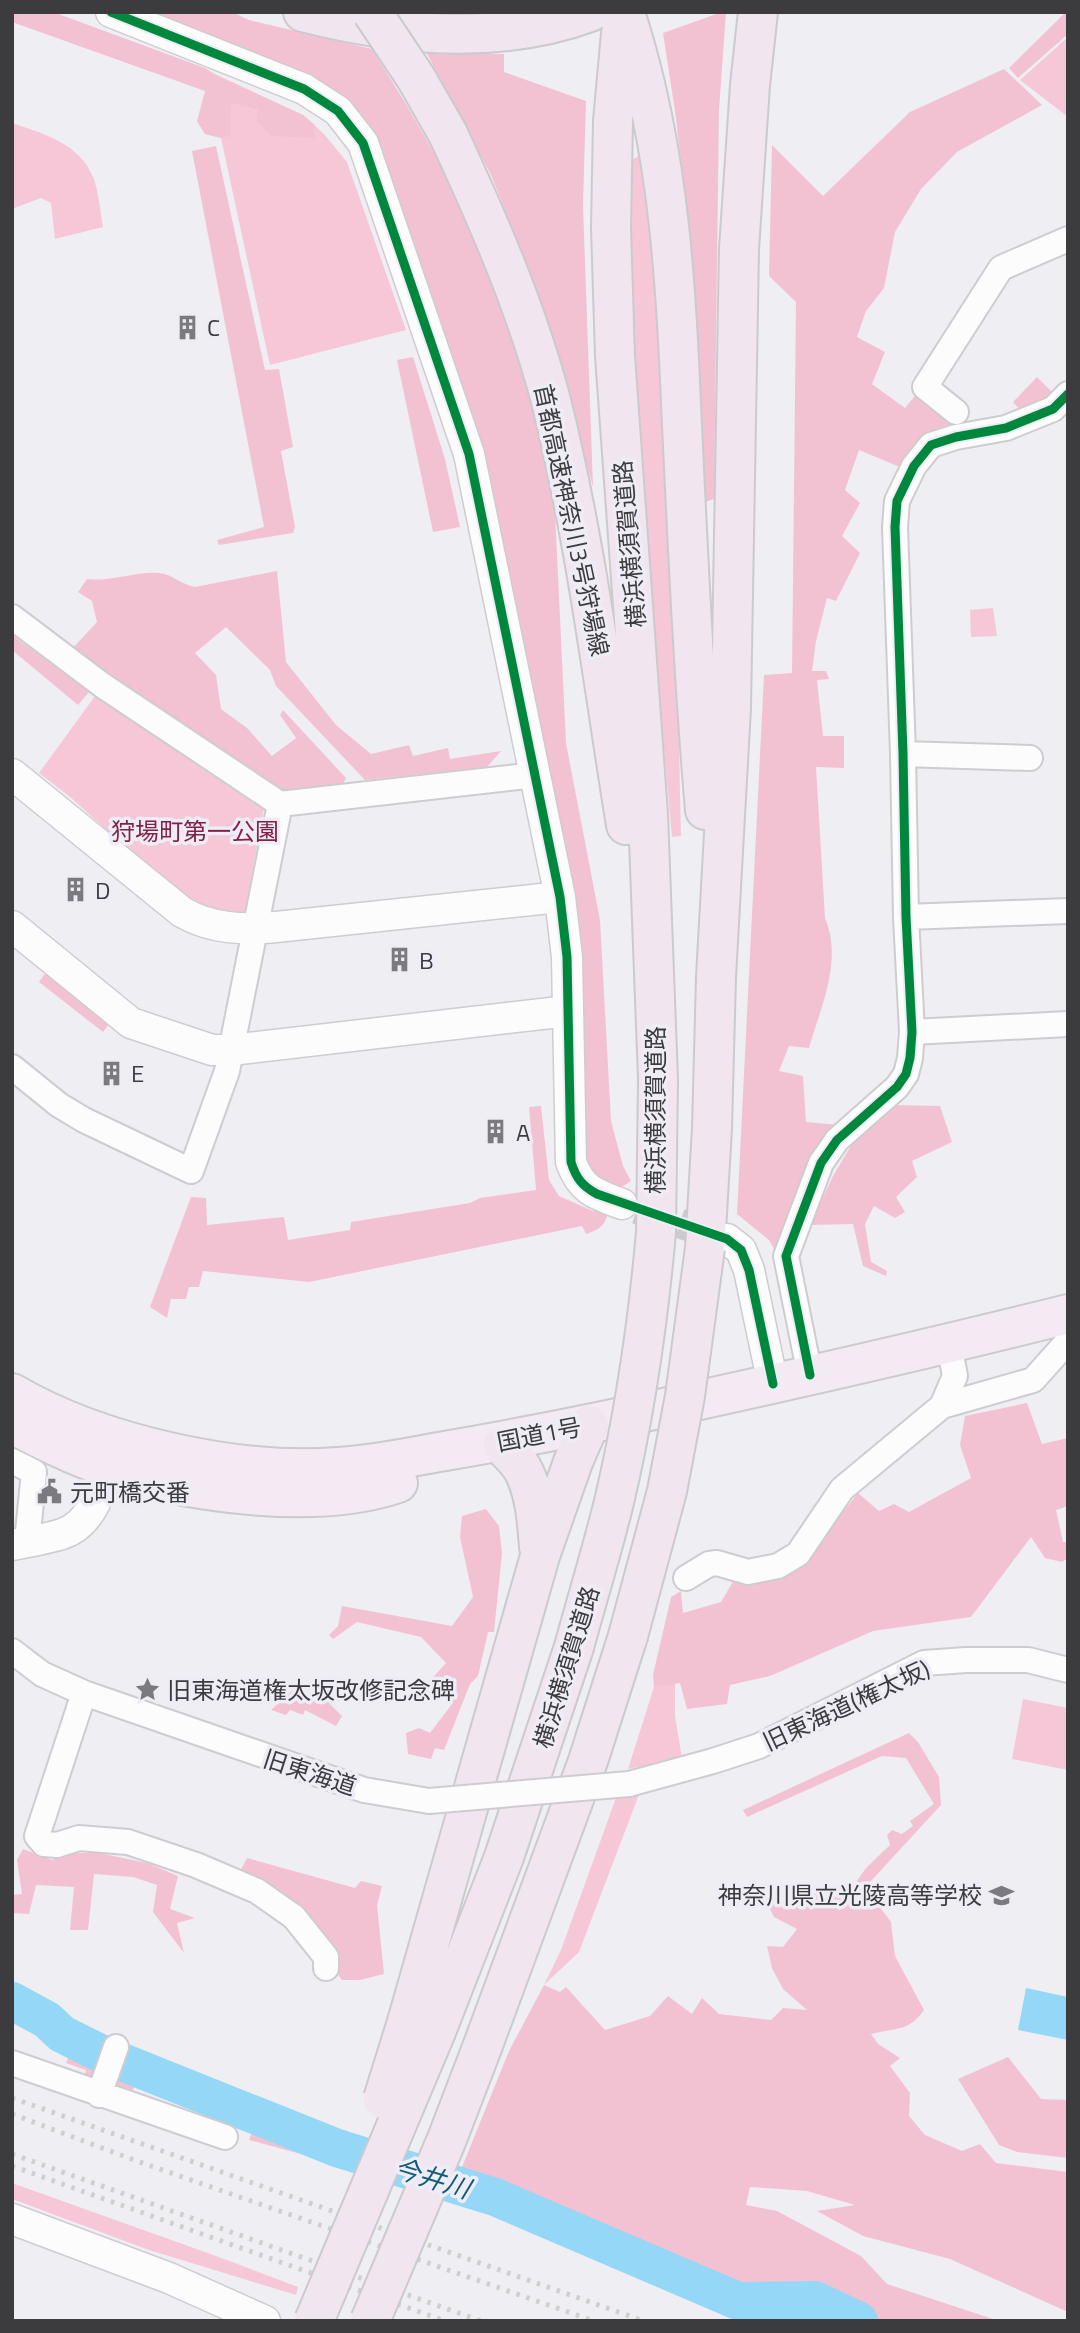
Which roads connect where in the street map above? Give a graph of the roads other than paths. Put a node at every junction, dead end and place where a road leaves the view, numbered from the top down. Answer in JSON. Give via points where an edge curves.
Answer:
{"nodes":[{"id":1,"x":111,"y":12,"type":"edge"},
{"id":2,"x":303,"y":12,"type":"edge"},
{"id":3,"x":373,"y":12,"type":"edge"},
{"id":4,"x":590,"y":12,"type":"edge"},
{"id":5,"x":603,"y":12,"type":"edge"},
{"id":6,"x":624,"y":12,"type":"edge"},
{"id":7,"x":758,"y":12,"type":"edge"},
{"id":8,"x":639,"y":74,"type":"junction"},
{"id":9,"x":1068,"y":239,"type":"edge"},
{"id":10,"x":1063,"y":405,"type":"edge"},
{"id":11,"x":956,"y":412,"type":"dead end"},
{"id":12,"x":12,"y":617,"type":"edge"},
{"id":13,"x":903,"y":754,"type":"junction"},
{"id":14,"x":1030,"y":758,"type":"dead end"},
{"id":15,"x":12,"y":774,"type":"edge"},
{"id":16,"x":535,"y":775,"type":"junction"},
{"id":17,"x":280,"y":804,"type":"junction"},
{"id":18,"x":560,"y":897,"type":"junction"},
{"id":19,"x":1068,"y":911,"type":"edge"},
{"id":20,"x":906,"y":917,"type":"junction"},
{"id":21,"x":12,"y":926,"type":"edge"},
{"id":22,"x":254,"y":929,"type":"junction"},
{"id":23,"x":716,"y":976,"type":"junction"},
{"id":24,"x":653,"y":978,"type":"junction"},
{"id":25,"x":568,"y":1011,"type":"junction"},
{"id":26,"x":1068,"y":1024,"type":"edge"},
{"id":27,"x":912,"y":1032,"type":"junction"},
{"id":28,"x":231,"y":1050,"type":"junction"},
{"id":29,"x":12,"y":1067,"type":"edge"},
{"id":30,"x":622,"y":1204,"type":"tunnel mouth"},
{"id":31,"x":716,"y":1244,"type":"junction"},
{"id":32,"x":1068,"y":1314,"type":"edge"},
{"id":33,"x":1068,"y":1341,"type":"edge"},
{"id":34,"x":949,"y":1344,"type":"junction"},
{"id":35,"x":806,"y":1362,"type":"junction"},
{"id":36,"x":773,"y":1384,"type":"junction"},
{"id":37,"x":12,"y":1393,"type":"edge"},
{"id":38,"x":942,"y":1406,"type":"junction"},
{"id":39,"x":12,"y":1424,"type":"edge"},
{"id":40,"x":589,"y":1425,"type":"junction"},
{"id":41,"x":516,"y":1441,"type":"junction"},
{"id":42,"x":112,"y":1453,"type":"junction"},
{"id":43,"x":12,"y":1461,"type":"edge"},
{"id":44,"x":20,"y":1543,"type":"edge"},
{"id":45,"x":540,"y":1556,"type":"junction"},
{"id":46,"x":686,"y":1578,"type":"dead end"},
{"id":47,"x":12,"y":1651,"type":"edge"},
{"id":48,"x":1068,"y":1670,"type":"edge"},
{"id":49,"x":84,"y":1693,"type":"junction"},
{"id":50,"x":629,"y":1784,"type":"joint"},
{"id":51,"x":326,"y":1968,"type":"dead end"},
{"id":52,"x":422,"y":2026,"type":"junction"},
{"id":53,"x":116,"y":2047,"type":"dead end"},
{"id":54,"x":12,"y":2063,"type":"edge"},
{"id":55,"x":101,"y":2088,"type":"junction"},
{"id":56,"x":225,"y":2137,"type":"dead end"},
{"id":57,"x":12,"y":2219,"type":"edge"},
{"id":58,"x":316,"y":2316,"type":"edge"},
{"id":59,"x":265,"y":2321,"type":"edge"},
{"id":60,"x":370,"y":2321,"type":"edge"}],
"edges":[{"from":1,"to":16,"type":"street","via":[[304,89],[338,111],[363,143],[469,454]]},
{"from":2,"to":4,"type":"highway","via":[[376,29],[454,34],[535,27]]},
{"from":3,"to":24,"type":"highway","name":"首都高速神奈川3号狩場線","bridge":true,"via":[[448,134],[491,226],[550,399],[591,594]]},
{"from":5,"to":8,"type":"highway"},
{"from":6,"to":8,"type":"highway"},
{"from":6,"to":24,"type":"highway","name":"横浜横須賀道路","via":[[613,121],[611,229],[615,356],[648,814]]},
{"from":7,"to":23,"type":"highway","name":"横浜横須賀道路","via":[[739,249],[731,708]]},
{"from":8,"to":23,"type":"highway","via":[[669,211],[676,290],[696,710]]},
{"from":9,"to":11,"type":"street","via":[[1001,268],[925,387]]},
{"from":10,"to":13,"type":"street","via":[[1006,428],[931,445],[914,466],[897,501]]},
{"from":12,"to":17,"type":"street","via":[[102,685]]},
{"from":13,"to":14,"type":"street"},
{"from":13,"to":20,"type":"street"},
{"from":15,"to":22,"type":"street","via":[[182,912],[199,922]]},
{"from":16,"to":17,"type":"street"},
{"from":16,"to":18,"type":"street"},
{"from":17,"to":22,"type":"street"},
{"from":18,"to":22,"type":"street"},
{"from":18,"to":25,"type":"street"},
{"from":19,"to":20,"type":"street"},
{"from":20,"to":27,"type":"street"},
{"from":21,"to":28,"type":"street","via":[[131,1023],[212,1050]]},
{"from":22,"to":28,"type":"street"},
{"from":23,"to":31,"type":"highway","name":"横浜横須賀道路","via":[[712,1128]]},
{"from":24,"to":52,"type":"highway","name":"横浜横須賀道路","bridge":true,"via":[[658,1079],[656,1232],[635,1403],[614,1503],[574,1647],[504,1857]]},
{"from":25,"to":28,"type":"street"},
{"from":25,"to":30,"type":"street","via":[[571,1162],[585,1188]]},
{"from":26,"to":27,"type":"street"},
{"from":27,"to":35,"type":"street","via":[[906,1074],[837,1140],[821,1164],[786,1256]]},
{"from":28,"to":29,"type":"street","via":[[191,1171],[84,1120]]},
{"from":31,"to":36,"type":"street","via":[[741,1251],[749,1270]]},
{"from":31,"to":60,"type":"highway","name":"横浜横須賀道路","bridge":true,"via":[[667,1491],[628,1636],[588,1760],[447,2139]]},
{"from":32,"to":34,"type":"highway","name":"国道1号"},
{"from":33,"to":38,"type":"street","via":[[1033,1380]]},
{"from":34,"to":35,"type":"highway","name":"国道1号"},
{"from":34,"to":38,"type":"street","via":[[955,1376]]},
{"from":35,"to":36,"type":"highway","name":"国道1号"},
{"from":36,"to":40,"type":"highway","name":"国道1号"},
{"from":37,"to":42,"type":"highway","name":"国道1号","via":[[70,1421]]},
{"from":38,"to":46,"type":"street","via":[[842,1489],[798,1554],[778,1566],[748,1572],[709,1564]]},
{"from":39,"to":42,"type":"highway","name":"国道1号","via":[[46,1441]]},
{"from":40,"to":41,"type":"highway","name":"国道1号"},
{"from":40,"to":45,"type":"highway"},
{"from":41,"to":42,"type":"highway","name":"国道1号","via":[[391,1486],[335,1496],[212,1492],[172,1484]]},
{"from":41,"to":45,"type":"highway","via":[[537,1522]]},
{"from":42,"to":44,"type":"street","via":[[88,1516],[78,1526],[64,1534]]},
{"from":43,"to":44,"type":"street","via":[[34,1472]]},
{"from":45,"to":52,"type":"highway"},
{"from":47,"to":49,"type":"street","name":"旧東海道","via":[[41,1674]]},
{"from":48,"to":50,"type":"street","name":"旧東海道(権太坂)","via":[[1028,1660],[924,1664],[759,1746]]},
{"from":49,"to":50,"type":"street","name":"旧東海道","bridge":true,"via":[[364,1790],[429,1801]]},
{"from":49,"to":51,"type":"street","via":[[37,1836],[44,1844],[79,1838],[128,1842],[257,1891],[294,1917],[326,1957]]},
{"from":52,"to":58,"type":"highway","name":"横浜横須賀道路","bridge":true},
{"from":53,"to":55,"type":"street"},
{"from":54,"to":55,"type":"street"},
{"from":55,"to":56,"type":"street"},
{"from":57,"to":59,"type":"street","via":[[169,2278]]}]}
